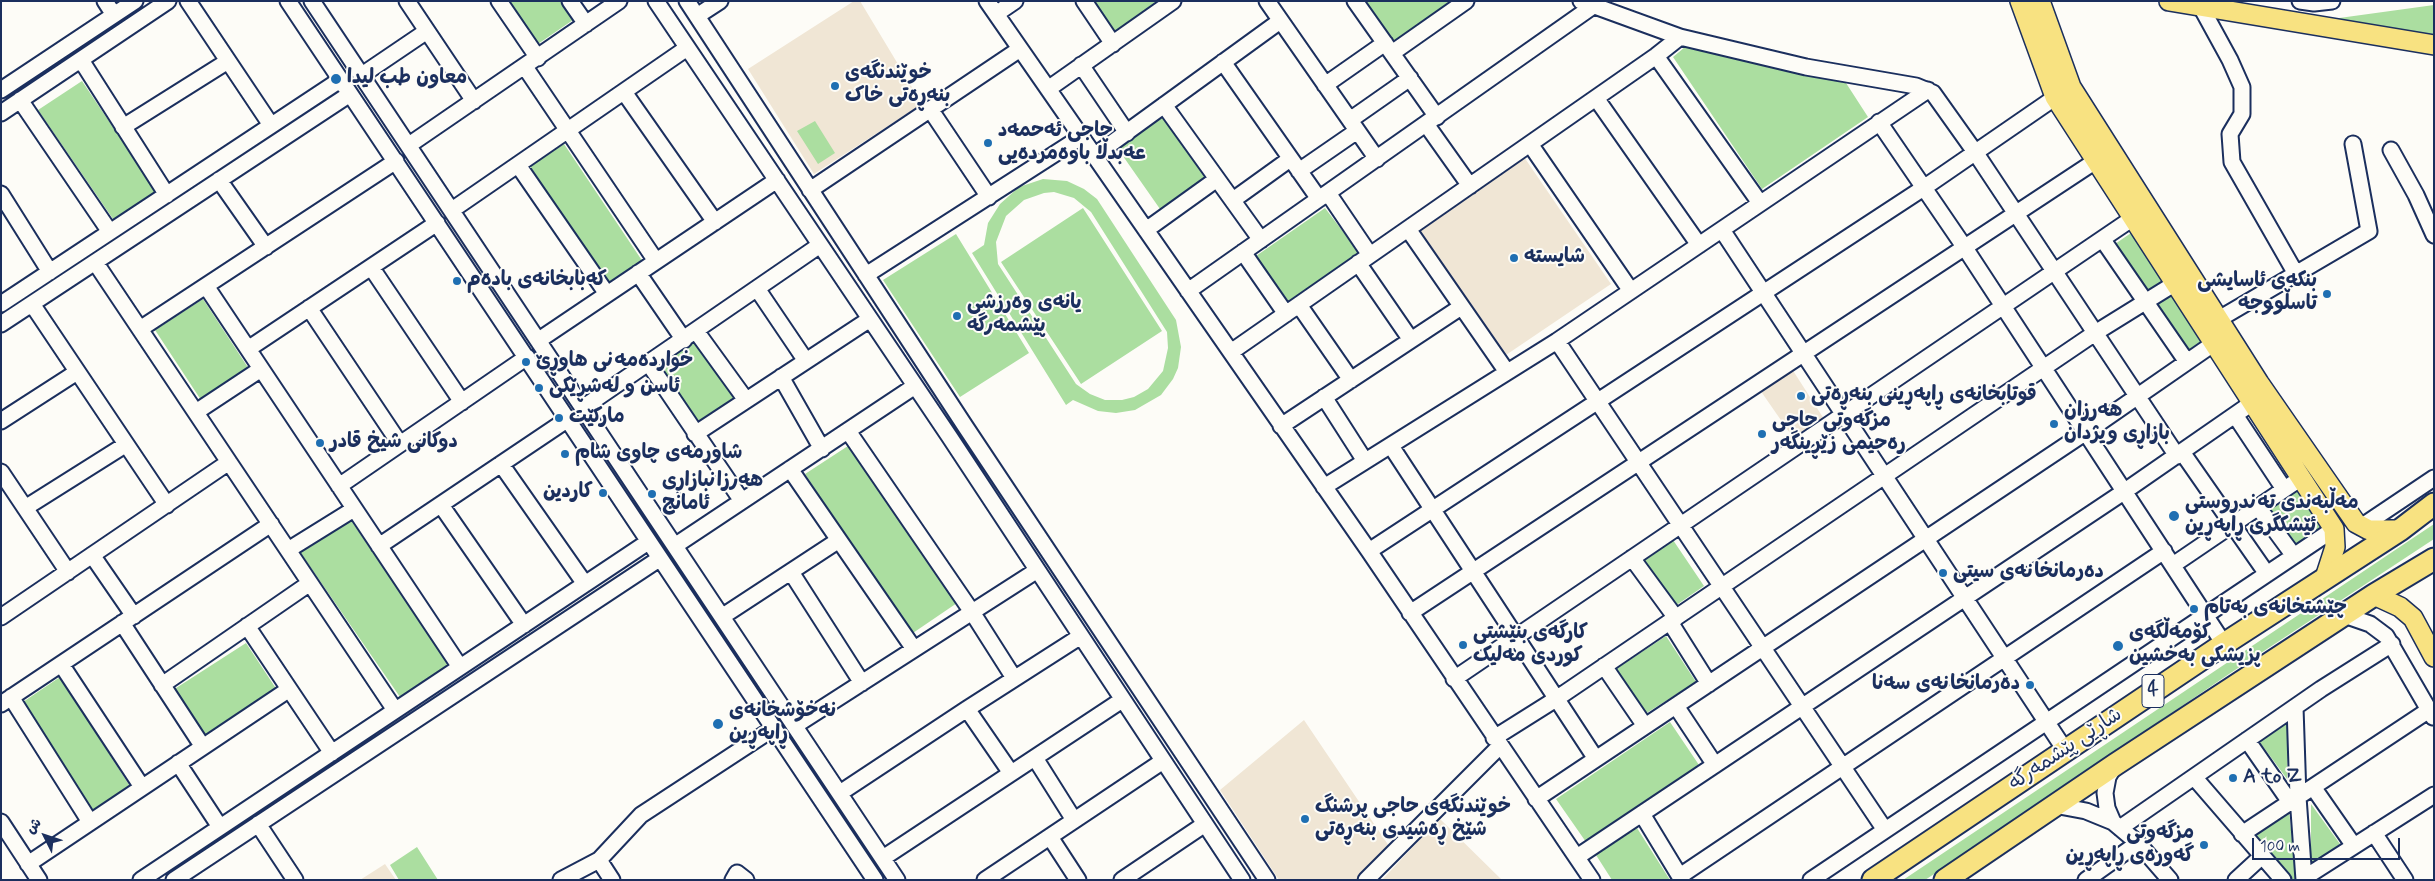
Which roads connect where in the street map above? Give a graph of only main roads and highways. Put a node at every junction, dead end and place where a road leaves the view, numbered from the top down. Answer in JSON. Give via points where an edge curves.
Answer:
{"nodes":[{"id":1,"x":2020,"y":1,"type":"edge"},
{"id":2,"x":2040,"y":1,"type":"edge"},
{"id":3,"x":2169,"y":1,"type":"edge"},
{"id":4,"x":2201,"y":4,"type":"edge"},
{"id":5,"x":2434,"y":45,"type":"edge"},
{"id":6,"x":2063,"y":92,"type":"junction"},
{"id":7,"x":2434,"y":504,"type":"edge"},
{"id":8,"x":2400,"y":530,"type":"junction"},
{"id":9,"x":2434,"y":559,"type":"edge"},
{"id":10,"x":2325,"y":578,"type":"junction"},
{"id":11,"x":2374,"y":595,"type":"junction"},
{"id":12,"x":2434,"y":657,"type":"edge"},
{"id":13,"x":1873,"y":880,"type":"edge"},
{"id":14,"x":1945,"y":880,"type":"edge"}],
"edges":[{"from":1,"to":6,"type":"main road"},
{"from":2,"to":6,"type":"main road"},
{"from":3,"to":4,"type":"main road"},
{"from":4,"to":5,"type":"main road"},
{"from":6,"to":8,"type":"main road","via":[[2353,520],[2369,530]]},
{"from":6,"to":10,"type":"main road","via":[[2097,160],[2334,529],[2335,547]]},
{"from":7,"to":8,"type":"highway","name":"شاڕێی پێشمەرگە","number":"4"},
{"from":8,"to":10,"type":"highway","name":"شاڕێی پێشمەرگە","number":"4"},
{"from":9,"to":11,"type":"highway","name":"شاڕێی پێشمەرگە","number":"4"},
{"from":10,"to":13,"type":"highway","name":"شاڕێی پێشمەرگە","number":"4"},
{"from":11,"to":12,"type":"main road","via":[[2400,607],[2413,618]]},
{"from":11,"to":14,"type":"highway","name":"شاڕێی پێشمەرگە","number":"4"}]}
